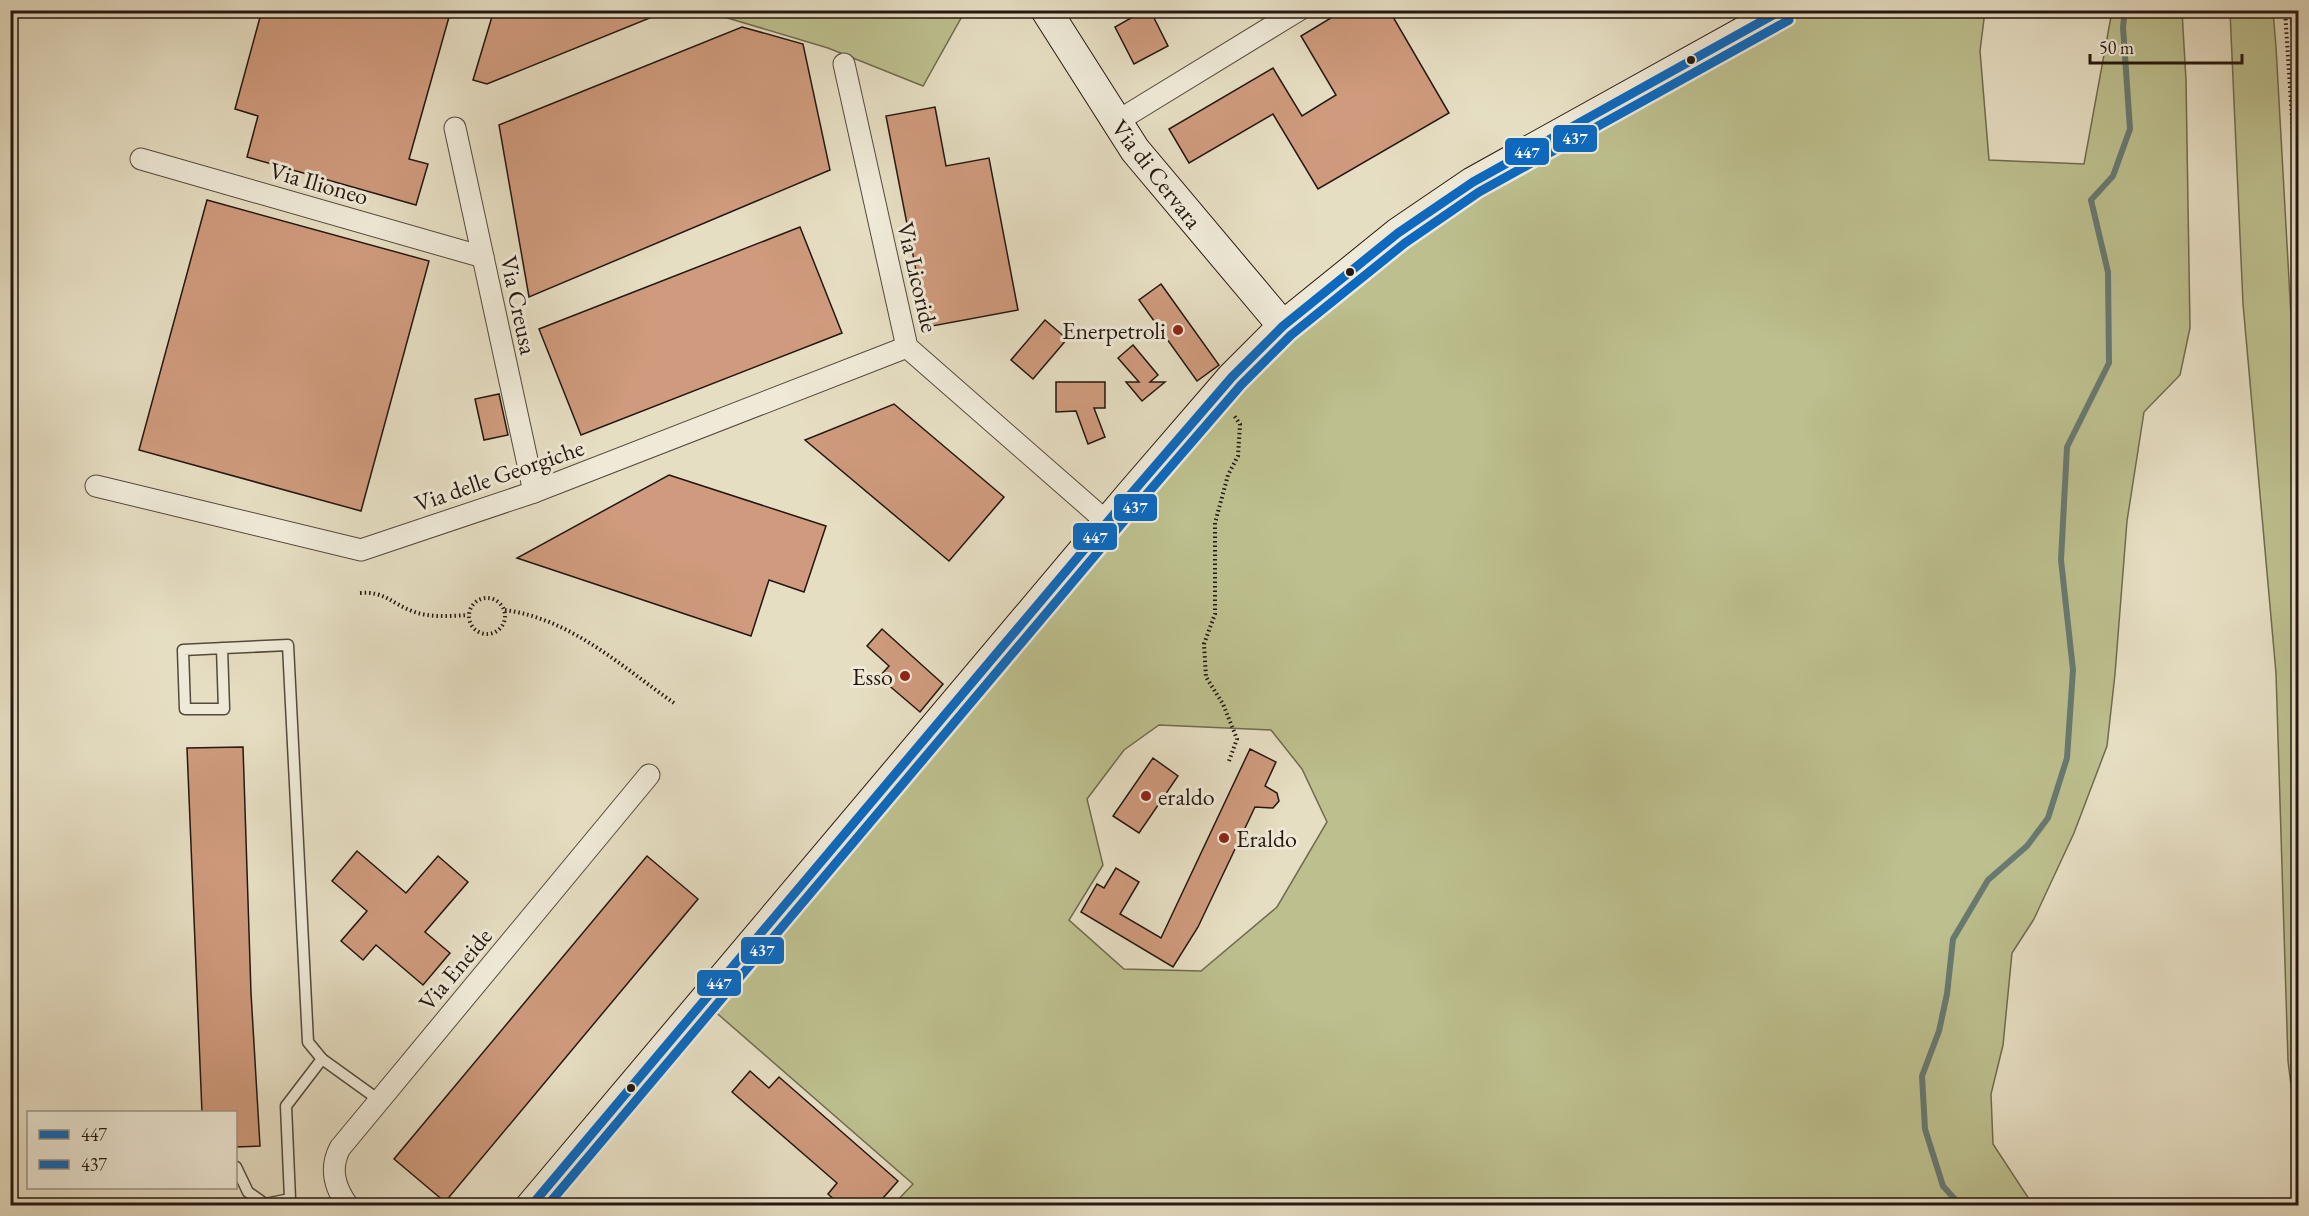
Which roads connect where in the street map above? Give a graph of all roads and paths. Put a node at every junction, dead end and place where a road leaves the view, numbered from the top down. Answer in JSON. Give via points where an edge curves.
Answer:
{"nodes":[{"id":1,"x":1046,"y":10,"type":"edge"},
{"id":2,"x":1299,"y":10,"type":"edge"},
{"id":3,"x":1783,"y":10,"type":"edge"},
{"id":4,"x":2284,"y":10,"type":"edge"},
{"id":5,"x":844,"y":64,"type":"dead end"},
{"id":6,"x":1116,"y":122,"type":"junction"},
{"id":7,"x":455,"y":128,"type":"dead end"},
{"id":8,"x":141,"y":159,"type":"dead end"},
{"id":9,"x":2298,"y":212,"type":"edge"},
{"id":10,"x":483,"y":257,"type":"junction"},
{"id":11,"x":1283,"y":326,"type":"junction"},
{"id":12,"x":907,"y":347,"type":"junction"},
{"id":13,"x":1215,"y":398,"type":"junction"},
{"id":14,"x":96,"y":486,"type":"dead end"},
{"id":15,"x":534,"y":492,"type":"junction"},
{"id":16,"x":1108,"y":522,"type":"junction"},
{"id":17,"x":360,"y":593,"type":"dead end"},
{"id":18,"x":505,"y":610,"type":"junction"},
{"id":19,"x":468,"y":615,"type":"junction"},
{"id":20,"x":222,"y":648,"type":"junction"},
{"id":21,"x":674,"y":703,"type":"dead end"},
{"id":22,"x":1229,"y":761,"type":"dead end"},
{"id":23,"x":649,"y":775,"type":"dead end"},
{"id":24,"x":322,"y":1059,"type":"junction"},
{"id":25,"x":379,"y":1100,"type":"junction"},
{"id":26,"x":237,"y":1169,"type":"edge"},
{"id":27,"x":348,"y":1206,"type":"edge"},
{"id":28,"x":531,"y":1206,"type":"edge"}],
"edges":[{"from":1,"to":6,"type":"street","name":"Via di Cervara"},
{"from":2,"to":6,"type":"street"},
{"from":3,"to":11,"type":"street","via":[[1473,182],[1398,234]]},
{"from":4,"to":9,"type":"path"},
{"from":5,"to":12,"type":"street","name":"Via Licoride"},
{"from":6,"to":11,"type":"street","name":"Via di Cervara","via":[[1158,181]]},
{"from":7,"to":10,"type":"street","name":"Via Creusa"},
{"from":8,"to":10,"type":"street","name":"Via Ilioneo"},
{"from":10,"to":15,"type":"street","name":"Via Creusa"},
{"from":11,"to":13,"type":"street"},
{"from":12,"to":15,"type":"street","name":"Via delle Georgiche"},
{"from":12,"to":16,"type":"street","name":"Via Licoride"},
{"from":13,"to":16,"type":"street"},
{"from":13,"to":22,"type":"path","via":[[1240,424],[1238,456],[1228,475],[1215,523],[1215,614],[1204,644],[1206,677],[1238,739]]},
{"from":14,"to":15,"type":"street","name":"Via delle Georgiche","via":[[361,550]]},
{"from":16,"to":28,"type":"street"},
{"from":17,"to":19,"type":"path","via":[[376,592],[413,612],[441,617]]},
{"from":18,"to":19,"type":"path","via":[[497,600],[484,597],[473,603]]},
{"from":18,"to":19,"type":"path","via":[[504,623],[496,633],[483,634],[472,628]]},
{"from":18,"to":21,"type":"path","via":[[556,623],[576,634]]},
{"from":20,"to":20,"type":"lane","via":[[183,650],[185,709],[224,709]]},
{"from":20,"to":24,"type":"lane","via":[[288,645],[308,1042]]},
{"from":23,"to":25,"type":"street","name":"Via Eneide"},
{"from":24,"to":25,"type":"lane"},
{"from":24,"to":26,"type":"lane","via":[[286,1106],[290,1199],[266,1204],[248,1192]]},
{"from":25,"to":27,"type":"street","name":"Via Eneide","via":[[340,1148],[335,1160],[335,1180]]}]}
